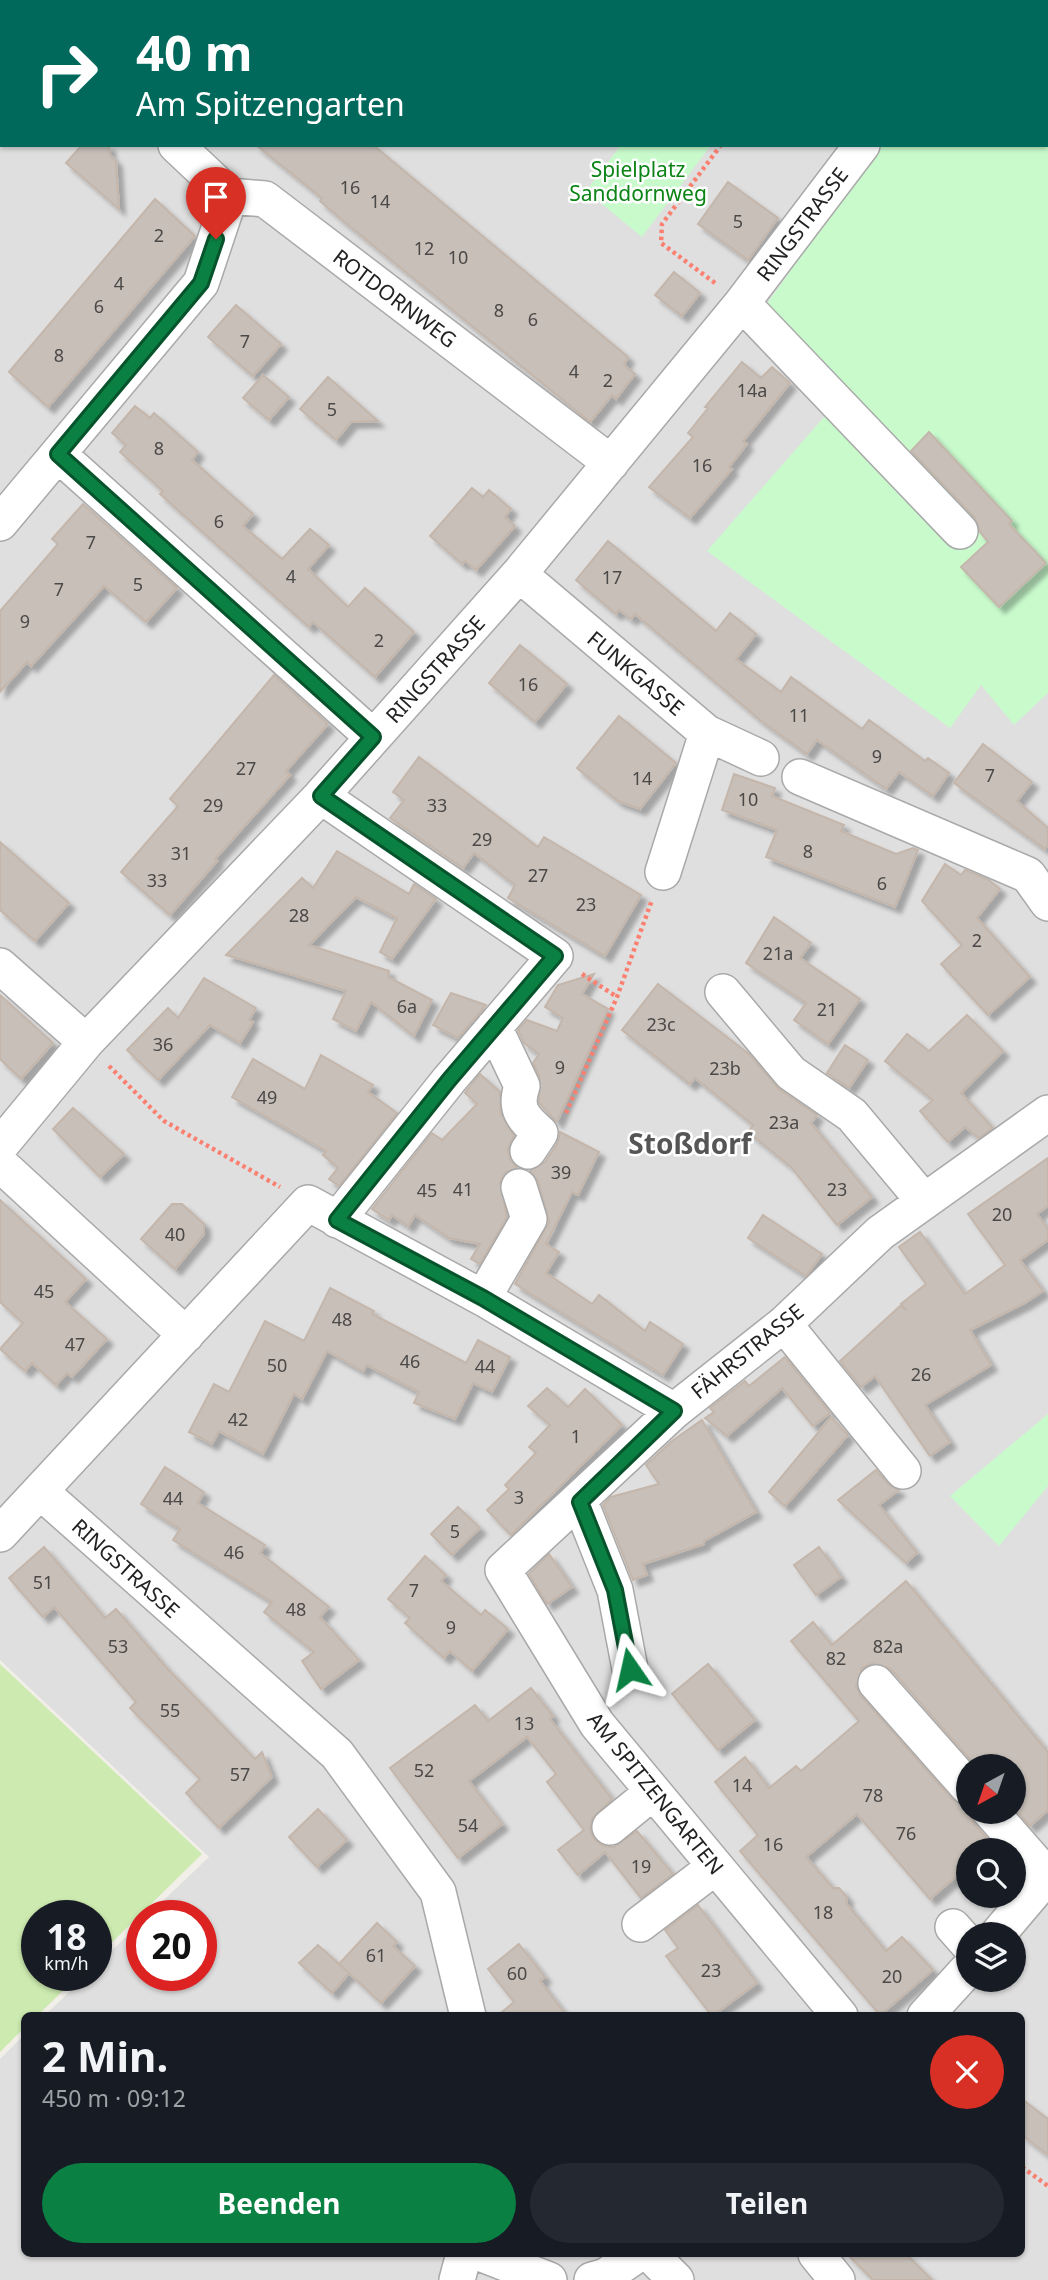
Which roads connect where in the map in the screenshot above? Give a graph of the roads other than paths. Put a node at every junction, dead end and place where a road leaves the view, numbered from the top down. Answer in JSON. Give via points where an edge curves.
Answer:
{"nodes":[{"id":1,"x":178,"y":147,"type":"edge"},
{"id":2,"x":860,"y":147,"type":"edge"},
{"id":3,"x":230,"y":196,"type":"junction"},
{"id":4,"x":742,"y":303,"type":"junction"},
{"id":5,"x":58,"y":454,"type":"junction"},
{"id":6,"x":611,"y":463,"type":"junction"},
{"id":7,"x":0,"y":523,"type":"edge"},
{"id":8,"x":960,"y":531,"type":"dead end"},
{"id":9,"x":519,"y":575,"type":"junction"},
{"id":10,"x":707,"y":733,"type":"junction"},
{"id":11,"x":373,"y":737,"type":"junction"},
{"id":12,"x":761,"y":758,"type":"dead end"},
{"id":13,"x":800,"y":777,"type":"dead end"},
{"id":14,"x":321,"y":796,"type":"junction"},
{"id":15,"x":663,"y":872,"type":"road end"},
{"id":16,"x":1048,"y":903,"type":"edge"},
{"id":17,"x":0,"y":966,"type":"edge"},
{"id":18,"x":723,"y":992,"type":"dead end"},
{"id":19,"x":494,"y":1027,"type":"junction"},
{"id":20,"x":86,"y":1042,"type":"junction"},
{"id":21,"x":1048,"y":1113,"type":"edge"},
{"id":22,"x":0,"y":1146,"type":"edge"},
{"id":23,"x":528,"y":1151,"type":"dead end"},
{"id":24,"x":0,"y":1164,"type":"edge"},
{"id":25,"x":519,"y":1187,"type":"dead end"},
{"id":26,"x":924,"y":1201,"type":"junction"},
{"id":27,"x":323,"y":1212,"type":"junction"},
{"id":28,"x":483,"y":1298,"type":"junction"},
{"id":29,"x":783,"y":1324,"type":"junction"},
{"id":30,"x":186,"y":1335,"type":"junction"},
{"id":31,"x":674,"y":1411,"type":"junction"},
{"id":32,"x":903,"y":1471,"type":"dead end"},
{"id":33,"x":41,"y":1492,"type":"junction"},
{"id":34,"x":580,"y":1502,"type":"junction"},
{"id":35,"x":0,"y":1534,"type":"edge"},
{"id":36,"x":630,"y":1669,"type":"dead end"},
{"id":37,"x":876,"y":1683,"type":"dead end"},
{"id":38,"x":956,"y":1773,"type":"edge"},
{"id":39,"x":653,"y":1792,"type":"junction"},
{"id":40,"x":1002,"y":1824,"type":"edge"},
{"id":41,"x":610,"y":1827,"type":"dead end"},
{"id":42,"x":715,"y":1867,"type":"junction"},
{"id":43,"x":1048,"y":1875,"type":"edge"},
{"id":44,"x":1008,"y":1922,"type":"edge"},
{"id":45,"x":640,"y":1924,"type":"dead end"},
{"id":46,"x":956,"y":1982,"type":"edge"},
{"id":47,"x":467,"y":2012,"type":"edge"},
{"id":48,"x":837,"y":2012,"type":"edge"},
{"id":49,"x":929,"y":2012,"type":"edge"},
{"id":50,"x":463,"y":2257,"type":"edge"},
{"id":51,"x":490,"y":2257,"type":"edge"},
{"id":52,"x":634,"y":2257,"type":"edge"},
{"id":53,"x":653,"y":2257,"type":"edge"},
{"id":54,"x":818,"y":2257,"type":"edge"},
{"id":55,"x":457,"y":2280,"type":"edge"},
{"id":56,"x":549,"y":2280,"type":"edge"},
{"id":57,"x":592,"y":2280,"type":"edge"},
{"id":58,"x":676,"y":2280,"type":"edge"},
{"id":59,"x":837,"y":2280,"type":"edge"}],
"edges":[{"from":1,"to":3,"type":"street"},
{"from":2,"to":4,"type":"street","name":"RINGSTRASSE"},
{"from":3,"to":5,"type":"street","via":[[201,283]]},
{"from":3,"to":6,"type":"street","name":"ROTDORNWEG","via":[[265,199]]},
{"from":4,"to":6,"type":"street","name":"RINGSTRASSE"},
{"from":4,"to":8,"type":"street","name":"RINGSTRASSE"},
{"from":5,"to":7,"type":"street"},
{"from":5,"to":11,"type":"street"},
{"from":6,"to":9,"type":"street","name":"RINGSTRASSE"},
{"from":9,"to":10,"type":"street","name":"FUNKGASSE"},
{"from":9,"to":11,"type":"street","name":"RINGSTRASSE"},
{"from":10,"to":12,"type":"street","name":"FUNKGASSE"},
{"from":10,"to":15,"type":"street"},
{"from":11,"to":14,"type":"street","name":"RINGSTRASSE"},
{"from":13,"to":16,"type":"street","via":[[1028,875]]},
{"from":14,"to":19,"type":"street","via":[[555,956]]},
{"from":14,"to":20,"type":"street","name":"RINGSTRASSE"},
{"from":17,"to":20,"type":"street"},
{"from":18,"to":26,"type":"street","via":[[791,1073],[852,1115]]},
{"from":19,"to":23,"type":"street","via":[[522,1086],[517,1099],[521,1116],[540,1133]]},
{"from":19,"to":27,"type":"street"},
{"from":20,"to":22,"type":"street","name":"RINGSTRASSE"},
{"from":21,"to":26,"type":"street","name":"FÄHRSTRASSE"},
{"from":24,"to":30,"type":"street"},
{"from":25,"to":28,"type":"street","via":[[528,1219]]},
{"from":26,"to":29,"type":"street","name":"FÄHRSTRASSE","via":[[880,1233]]},
{"from":27,"to":28,"type":"street","name":"FÄHRSTRASSE"},
{"from":27,"to":30,"type":"street"},
{"from":28,"to":31,"type":"street","name":"FÄHRSTRASSE"},
{"from":29,"to":31,"type":"street","name":"FÄHRSTRASSE"},
{"from":29,"to":32,"type":"street"},
{"from":30,"to":33,"type":"street"},
{"from":31,"to":34,"type":"street","name":"AM SPITZENGARTEN"},
{"from":33,"to":35,"type":"street"},
{"from":33,"to":47,"type":"street","name":"RINGSTRASSE","via":[[337,1754],[438,1892]]},
{"from":34,"to":36,"type":"street","via":[[615,1590]]},
{"from":34,"to":39,"type":"street","name":"AM SPITZENGARTEN","via":[[503,1570],[597,1724]]},
{"from":37,"to":38,"type":"street"},
{"from":39,"to":41,"type":"street"},
{"from":39,"to":42,"type":"street","name":"AM SPITZENGARTEN"},
{"from":40,"to":43,"type":"street"},
{"from":42,"to":45,"type":"street"},
{"from":42,"to":48,"type":"street","name":"AM SPITZENGARTEN"},
{"from":43,"to":44,"type":"street"},
{"from":46,"to":49,"type":"street"},
{"from":50,"to":55,"type":"street"},
{"from":51,"to":56,"type":"street"},
{"from":52,"to":57,"type":"street"},
{"from":53,"to":58,"type":"street"},
{"from":54,"to":59,"type":"street"}]}
